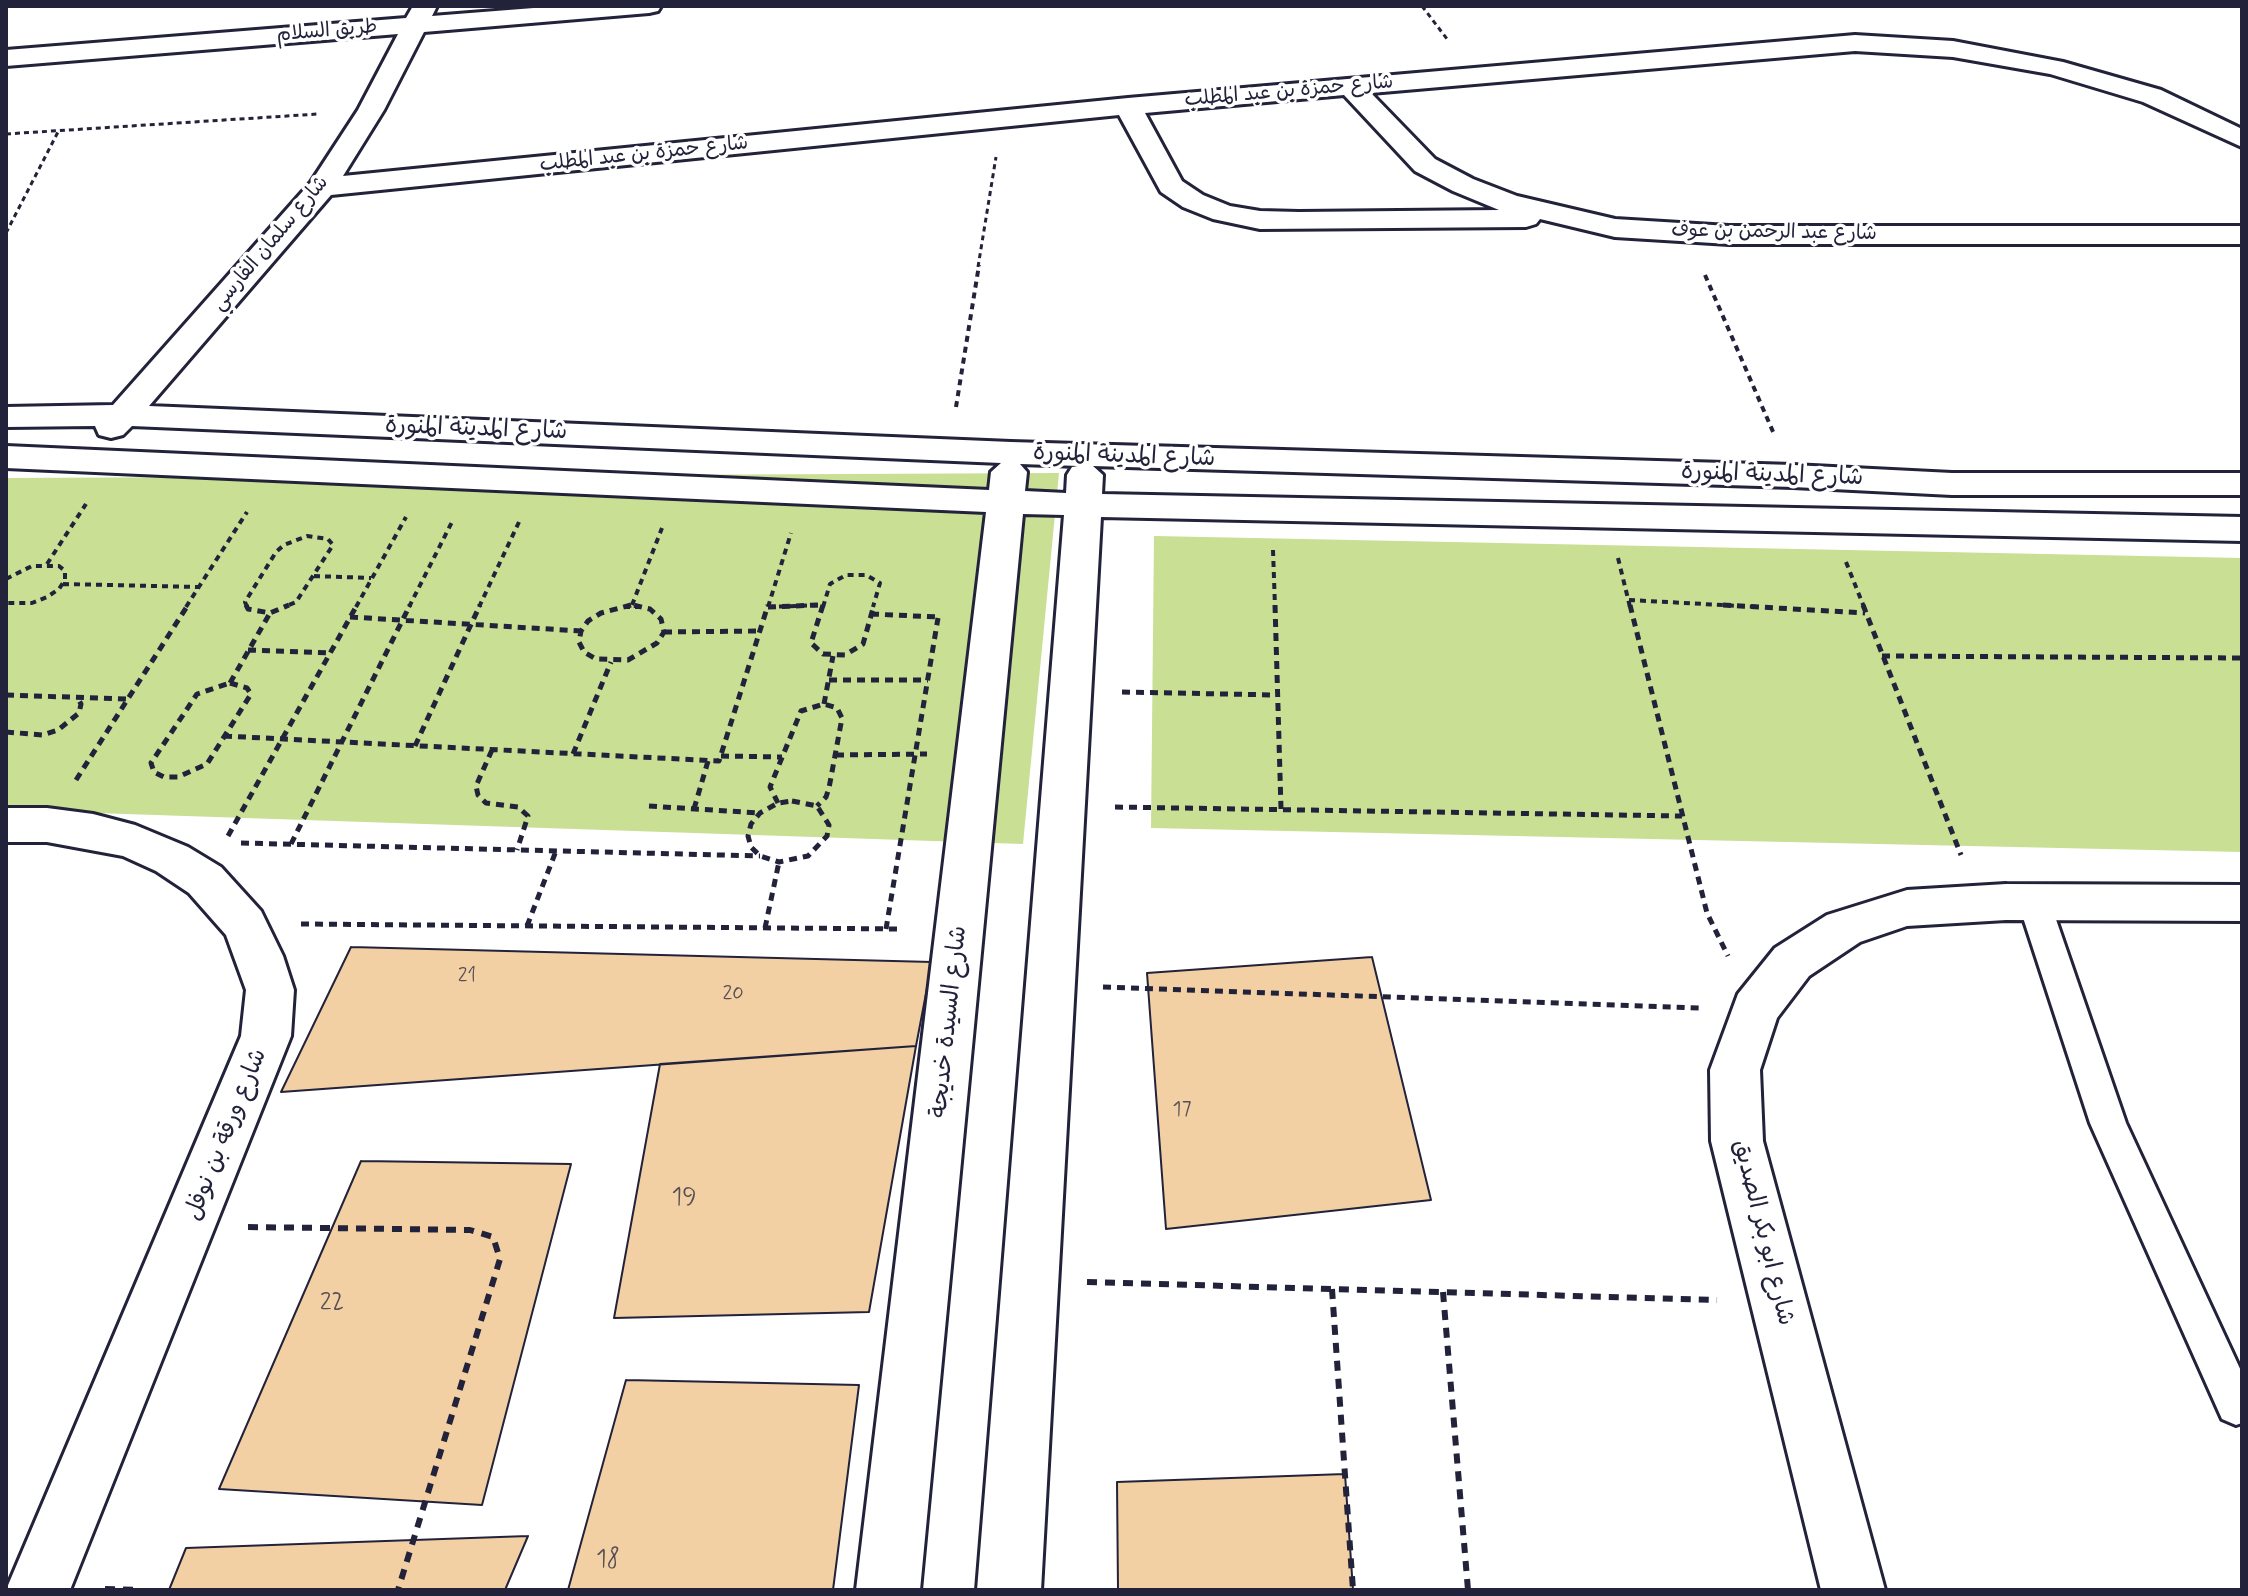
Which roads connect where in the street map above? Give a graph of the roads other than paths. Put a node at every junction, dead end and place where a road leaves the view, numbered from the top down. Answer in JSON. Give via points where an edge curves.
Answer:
{"nodes":[{"id":1,"x":649,"y":6,"type":"edge"},
{"id":2,"x":420,"y":15,"type":"edge"},
{"id":3,"x":6,"y":58,"type":"edge"},
{"id":4,"x":1350,"y":86,"type":"junction"},
{"id":5,"x":1128,"y":106,"type":"junction"},
{"id":6,"x":2242,"y":139,"type":"edge"},
{"id":7,"x":322,"y":187,"type":"junction"},
{"id":8,"x":1560,"y":217,"type":"junction"},
{"id":9,"x":2242,"y":235,"type":"edge"},
{"id":10,"x":123,"y":415,"type":"junction"},
{"id":11,"x":6,"y":417,"type":"edge"},
{"id":12,"x":1011,"y":453,"type":"junction"},
{"id":13,"x":1087,"y":456,"type":"junction"},
{"id":14,"x":6,"y":457,"type":"edge"},
{"id":15,"x":99,"y":459,"type":"junction"},
{"id":16,"x":2242,"y":484,"type":"edge"},
{"id":17,"x":1006,"y":502,"type":"junction"},
{"id":18,"x":1083,"y":505,"type":"junction"},
{"id":19,"x":2242,"y":529,"type":"edge"},
{"id":20,"x":27,"y":825,"type":"edge"},
{"id":21,"x":2034,"y":902,"type":"junction"},
{"id":22,"x":2242,"y":903,"type":"edge"},
{"id":23,"x":2236,"y":1405,"type":"dead end"},
{"id":24,"x":28,"y":1588,"type":"edge"},
{"id":25,"x":888,"y":1590,"type":"edge"},
{"id":26,"x":1009,"y":1590,"type":"edge"},
{"id":27,"x":1853,"y":1590,"type":"edge"}],
"edges":[{"from":1,"to":2,"type":"street","name":"طريق السلام"},
{"from":2,"to":3,"type":"street","name":"طريق السلام"},
{"from":2,"to":7,"type":"street","name":"شارع سلمان الفارسي","via":[[371,110]]},
{"from":4,"to":5,"type":"street","name":"شارع حمزة بن عبد المطلب"},
{"from":4,"to":6,"type":"street","name":"شارع حمزة بن عبد المطلب","via":[[1839,44],[1903,44],[2003,56],[2103,80],[2197,115]]},
{"from":4,"to":8,"type":"street","name":"شارع عبد الرحمن بن عوف","via":[[1425,165],[1474,190]]},
{"from":5,"to":7,"type":"street","name":"شارع حمزة بن عبد المطلب"},
{"from":5,"to":8,"type":"street","via":[[1171,186],[1223,213],[1299,221]]},
{"from":7,"to":10,"type":"street","name":"شارع سلمان الفارسي"},
{"from":8,"to":9,"type":"street","name":"شارع عبد الرحمن بن عوف","via":[[1686,233]]},
{"from":10,"to":11,"type":"street","name":"شارع المدينة المنورة"},
{"from":10,"to":12,"type":"street","name":"شارع المدينة المنورة"},
{"from":10,"to":15,"type":"street","name":"شارع سلمان الفارسي"},
{"from":12,"to":13,"type":"street","name":"شارع المدينة المنورة"},
{"from":12,"to":17,"type":"street","name":"شارع السيدة خديجة"},
{"from":13,"to":16,"type":"street","name":"شارع المدينة المنورة","via":[[1952,484]]},
{"from":13,"to":18,"type":"street"},
{"from":14,"to":15,"type":"street","name":"شارع المدينة المنورة"},
{"from":15,"to":17,"type":"street","name":"شارع المدينة المنورة"},
{"from":17,"to":18,"type":"street","name":"شارع المدينة المنورة"},
{"from":17,"to":25,"type":"street","name":"شارع السيدة خديجة"},
{"from":18,"to":19,"type":"street","name":"شارع المدينة المنورة"},
{"from":18,"to":26,"type":"street"},
{"from":20,"to":24,"type":"street","name":"شارع ورقة بن نوفل","via":[[93,831],[135,842],[205,880],[244,924],[270,990],[266,1036],[191,1226]]},
{"from":21,"to":22,"type":"street","name":"شارع ابو بكر الصديق"},
{"from":21,"to":23,"type":"lane","via":[[2108,1123]]},
{"from":21,"to":27,"type":"street","name":"شارع ابو بكر الصديق","via":[[1907,908],[1844,928],[1792,962],[1755,1009],[1735,1070],[1737,1141]]}]}
